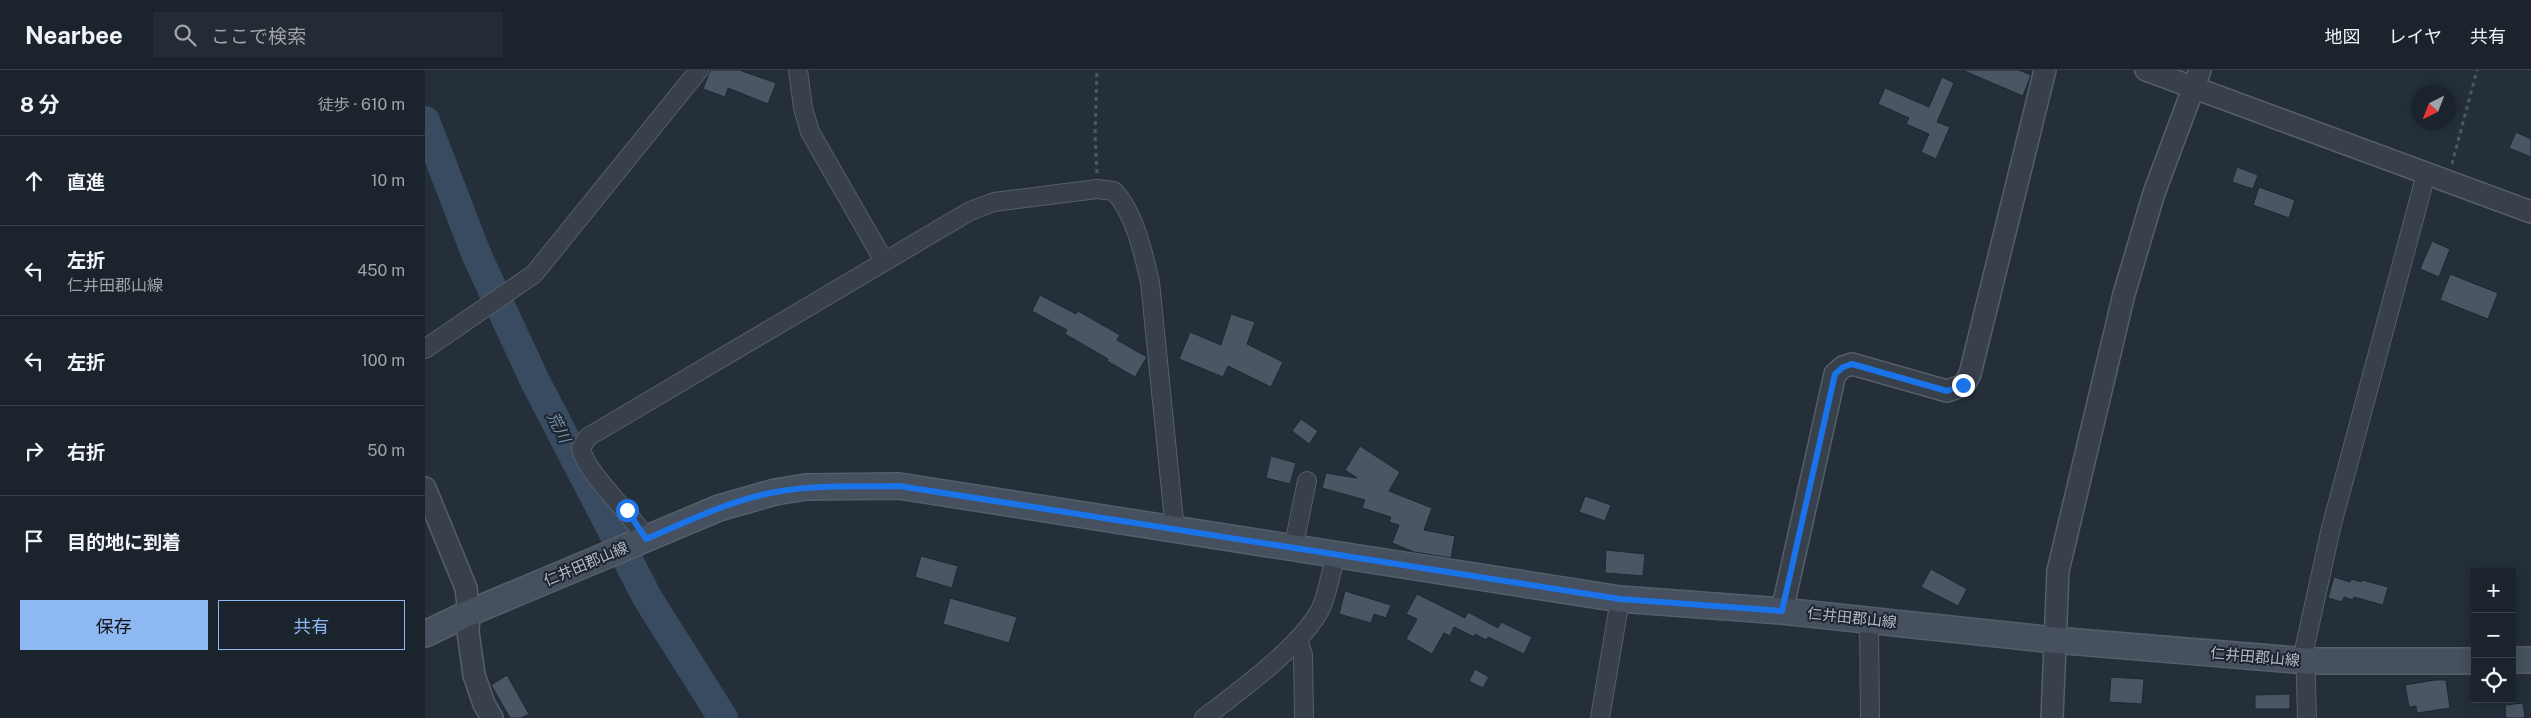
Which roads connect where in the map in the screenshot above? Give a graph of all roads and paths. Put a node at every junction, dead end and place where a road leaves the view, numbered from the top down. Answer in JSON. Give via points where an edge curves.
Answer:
{"nodes":[{"id":1,"x":699,"y":70,"type":"edge"},
{"id":2,"x":798,"y":70,"type":"edge"},
{"id":3,"x":1097,"y":70,"type":"edge"},
{"id":4,"x":2045,"y":70,"type":"edge"},
{"id":5,"x":2146,"y":70,"type":"edge"},
{"id":6,"x":2477,"y":70,"type":"edge"},
{"id":7,"x":2196,"y":79,"type":"edge"},
{"id":8,"x":2426,"y":174,"type":"junction"},
{"id":9,"x":2448,"y":181,"type":"junction"},
{"id":10,"x":1097,"y":189,"type":"junction"},
{"id":11,"x":2531,"y":212,"type":"edge"},
{"id":12,"x":884,"y":261,"type":"junction"},
{"id":13,"x":425,"y":349,"type":"edge"},
{"id":14,"x":1307,"y":481,"type":"dead end"},
{"id":15,"x":425,"y":488,"type":"edge"},
{"id":16,"x":1175,"y":530,"type":"junction"},
{"id":17,"x":646,"y":539,"type":"junction"},
{"id":18,"x":1293,"y":549,"type":"junction"},
{"id":19,"x":1335,"y":556,"type":"junction"},
{"id":20,"x":1620,"y":599,"type":"junction"},
{"id":21,"x":1782,"y":611,"type":"junction"},
{"id":22,"x":469,"y":613,"type":"junction"},
{"id":23,"x":1869,"y":619,"type":"junction"},
{"id":24,"x":425,"y":634,"type":"edge"},
{"id":25,"x":1298,"y":638,"type":"junction"},
{"id":26,"x":2054,"y":640,"type":"junction"},
{"id":27,"x":2471,"y":660,"type":"edge"},
{"id":28,"x":2516,"y":660,"type":"edge"},
{"id":29,"x":2531,"y":660,"type":"edge"},
{"id":30,"x":2307,"y":661,"type":"junction"},
{"id":31,"x":492,"y":718,"type":"edge"},
{"id":32,"x":1204,"y":718,"type":"edge"},
{"id":33,"x":1304,"y":718,"type":"edge"},
{"id":34,"x":1599,"y":718,"type":"edge"},
{"id":35,"x":1870,"y":718,"type":"edge"},
{"id":36,"x":2052,"y":718,"type":"edge"},
{"id":37,"x":2307,"y":718,"type":"edge"}],
"edges":[{"from":1,"to":13,"type":"street","via":[[534,274]]},
{"from":2,"to":12,"type":"street","via":[[810,132]]},
{"from":3,"to":10,"type":"path"},
{"from":4,"to":21,"type":"street","via":[[1970,374],[1963,385],[1947,391],[1852,364],[1835,374]]},
{"from":5,"to":7,"type":"street"},
{"from":6,"to":9,"type":"path"},
{"from":7,"to":8,"type":"street"},
{"from":7,"to":26,"type":"street","via":[[2154,193],[2124,294],[2058,571]]},
{"from":8,"to":9,"type":"street"},
{"from":8,"to":30,"type":"street","via":[[2331,528],[2305,646]]},
{"from":9,"to":11,"type":"street"},
{"from":10,"to":12,"type":"street","via":[[979,206]]},
{"from":10,"to":16,"type":"street","via":[[1114,191],[1121,199],[1146,263]]},
{"from":12,"to":17,"type":"street","via":[[595,432],[583,443],[581,448],[585,462],[631,516]]},
{"from":14,"to":18,"type":"street"},
{"from":15,"to":22,"type":"street","via":[[463,578]]},
{"from":16,"to":17,"type":"main road","name":"仁井田郡山線","via":[[928,489],[838,486],[775,492],[719,508]]},
{"from":16,"to":18,"type":"main road","name":"仁井田郡山線"},
{"from":17,"to":22,"type":"main road","name":"仁井田郡山線"},
{"from":18,"to":19,"type":"main road","name":"仁井田郡山線"},
{"from":19,"to":20,"type":"main road","name":"仁井田郡山線"},
{"from":19,"to":25,"type":"street","via":[[1320,610]]},
{"from":20,"to":21,"type":"main road","name":"仁井田郡山線"},
{"from":20,"to":34,"type":"street"},
{"from":21,"to":23,"type":"main road","name":"仁井田郡山線"},
{"from":22,"to":24,"type":"main road","name":"仁井田郡山線"},
{"from":22,"to":31,"type":"street","via":[[468,632],[474,675]]},
{"from":23,"to":26,"type":"main road","name":"仁井田郡山線"},
{"from":23,"to":35,"type":"street"},
{"from":25,"to":32,"type":"street"},
{"from":25,"to":33,"type":"street","via":[[1303,655]]},
{"from":26,"to":30,"type":"main road","name":"仁井田郡山線"},
{"from":26,"to":36,"type":"street"},
{"from":27,"to":30,"type":"main road","name":"仁井田郡山線"},
{"from":28,"to":29,"type":"main road"},
{"from":30,"to":37,"type":"street"}]}
